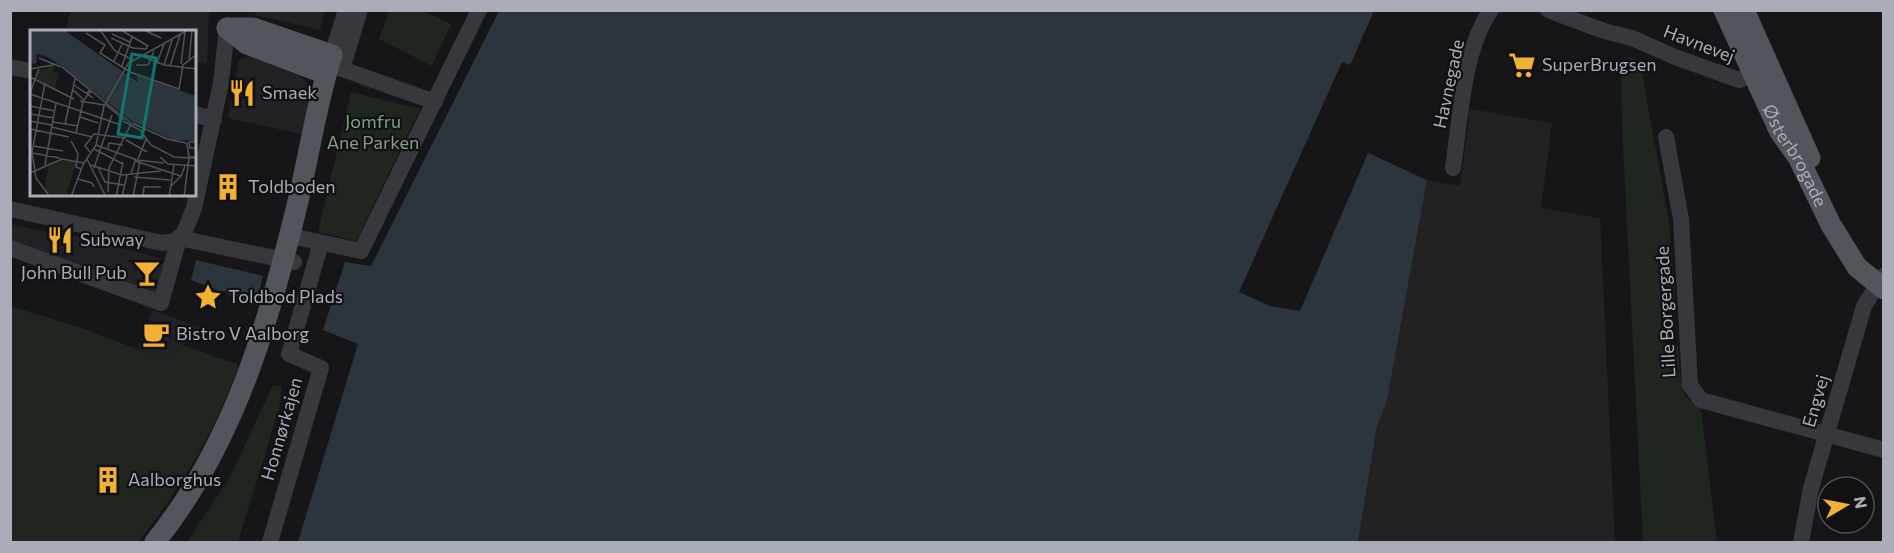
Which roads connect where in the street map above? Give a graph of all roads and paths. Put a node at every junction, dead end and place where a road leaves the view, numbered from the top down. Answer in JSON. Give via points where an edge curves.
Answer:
{"nodes":[{"id":1,"x":346,"y":10,"type":"edge"},
{"id":2,"x":360,"y":10,"type":"edge"},
{"id":3,"x":479,"y":10,"type":"edge"},
{"id":4,"x":1491,"y":10,"type":"edge"},
{"id":5,"x":1548,"y":10,"type":"edge"},
{"id":6,"x":1724,"y":10,"type":"edge"},
{"id":7,"x":1744,"y":10,"type":"edge"},
{"id":8,"x":1755,"y":10,"type":"edge"},
{"id":9,"x":227,"y":19,"type":"edge"},
{"id":10,"x":1761,"y":64,"type":"junction"},
{"id":11,"x":333,"y":66,"type":"junction"},
{"id":12,"x":10,"y":67,"type":"edge"},
{"id":13,"x":30,"y":71,"type":"edge"},
{"id":14,"x":435,"y":102,"type":"junction"},
{"id":15,"x":196,"y":114,"type":"edge"},
{"id":16,"x":214,"y":120,"type":"junction"},
{"id":17,"x":1665,"y":137,"type":"dead end"},
{"id":18,"x":1453,"y":168,"type":"dead end"},
{"id":19,"x":10,"y":209,"type":"edge"},
{"id":20,"x":179,"y":238,"type":"junction"},
{"id":21,"x":300,"y":238,"type":"junction"},
{"id":22,"x":321,"y":243,"type":"junction"},
{"id":23,"x":10,"y":248,"type":"edge"},
{"id":24,"x":289,"y":261,"type":"junction"},
{"id":25,"x":1882,"y":280,"type":"edge"},
{"id":26,"x":264,"y":343,"type":"junction"},
{"id":27,"x":1827,"y":434,"type":"junction"},
{"id":28,"x":1884,"y":450,"type":"edge"},
{"id":29,"x":155,"y":543,"type":"edge"},
{"id":30,"x":171,"y":543,"type":"edge"},
{"id":31,"x":270,"y":543,"type":"edge"},
{"id":32,"x":1801,"y":543,"type":"edge"}],
"edges":[{"from":1,"to":11,"type":"street"},
{"from":2,"to":11,"type":"street"},
{"from":3,"to":14,"type":"street"},
{"from":4,"to":18,"type":"street","name":"Havnegade","via":[[1470,61]]},
{"from":5,"to":10,"type":"street","name":"Havnevej","via":[[1739,80]]},
{"from":6,"to":10,"type":"main road","name":"Østerbrogade"},
{"from":7,"to":10,"type":"main road","name":"Østerbrogade"},
{"from":8,"to":10,"type":"main road"},
{"from":9,"to":11,"type":"main road","via":[[247,44]]},
{"from":9,"to":16,"type":"street"},
{"from":10,"to":25,"type":"main road","name":"Østerbrogade","via":[[1812,162],[1829,207]]},
{"from":11,"to":14,"type":"street"},
{"from":11,"to":21,"type":"main road"},
{"from":11,"to":24,"type":"main road"},
{"from":12,"to":13,"type":"street"},
{"from":14,"to":22,"type":"street","via":[[361,251]]},
{"from":15,"to":16,"type":"street"},
{"from":16,"to":20,"type":"street","via":[[194,208]]},
{"from":17,"to":27,"type":"street","name":"Lille Borgergade","via":[[1680,219],[1690,385],[1701,400]]},
{"from":19,"to":20,"type":"street","via":[[162,243]]},
{"from":20,"to":23,"type":"street","via":[[161,303]]},
{"from":20,"to":24,"type":"street"},
{"from":21,"to":22,"type":"street"},
{"from":21,"to":24,"type":"main road"},
{"from":22,"to":31,"type":"street","name":"Honnørkajen","via":[[289,354],[321,368]]},
{"from":24,"to":26,"type":"main road"},
{"from":25,"to":27,"type":"street","name":"Engvej","via":[[1865,302]]},
{"from":26,"to":29,"type":"main road","via":[[218,444],[193,489]]},
{"from":26,"to":30,"type":"main road","via":[[250,401],[229,450]]},
{"from":27,"to":28,"type":"street","name":"Lille Borgergade"},
{"from":27,"to":32,"type":"street","name":"Engvej","via":[[1811,488]]}]}
